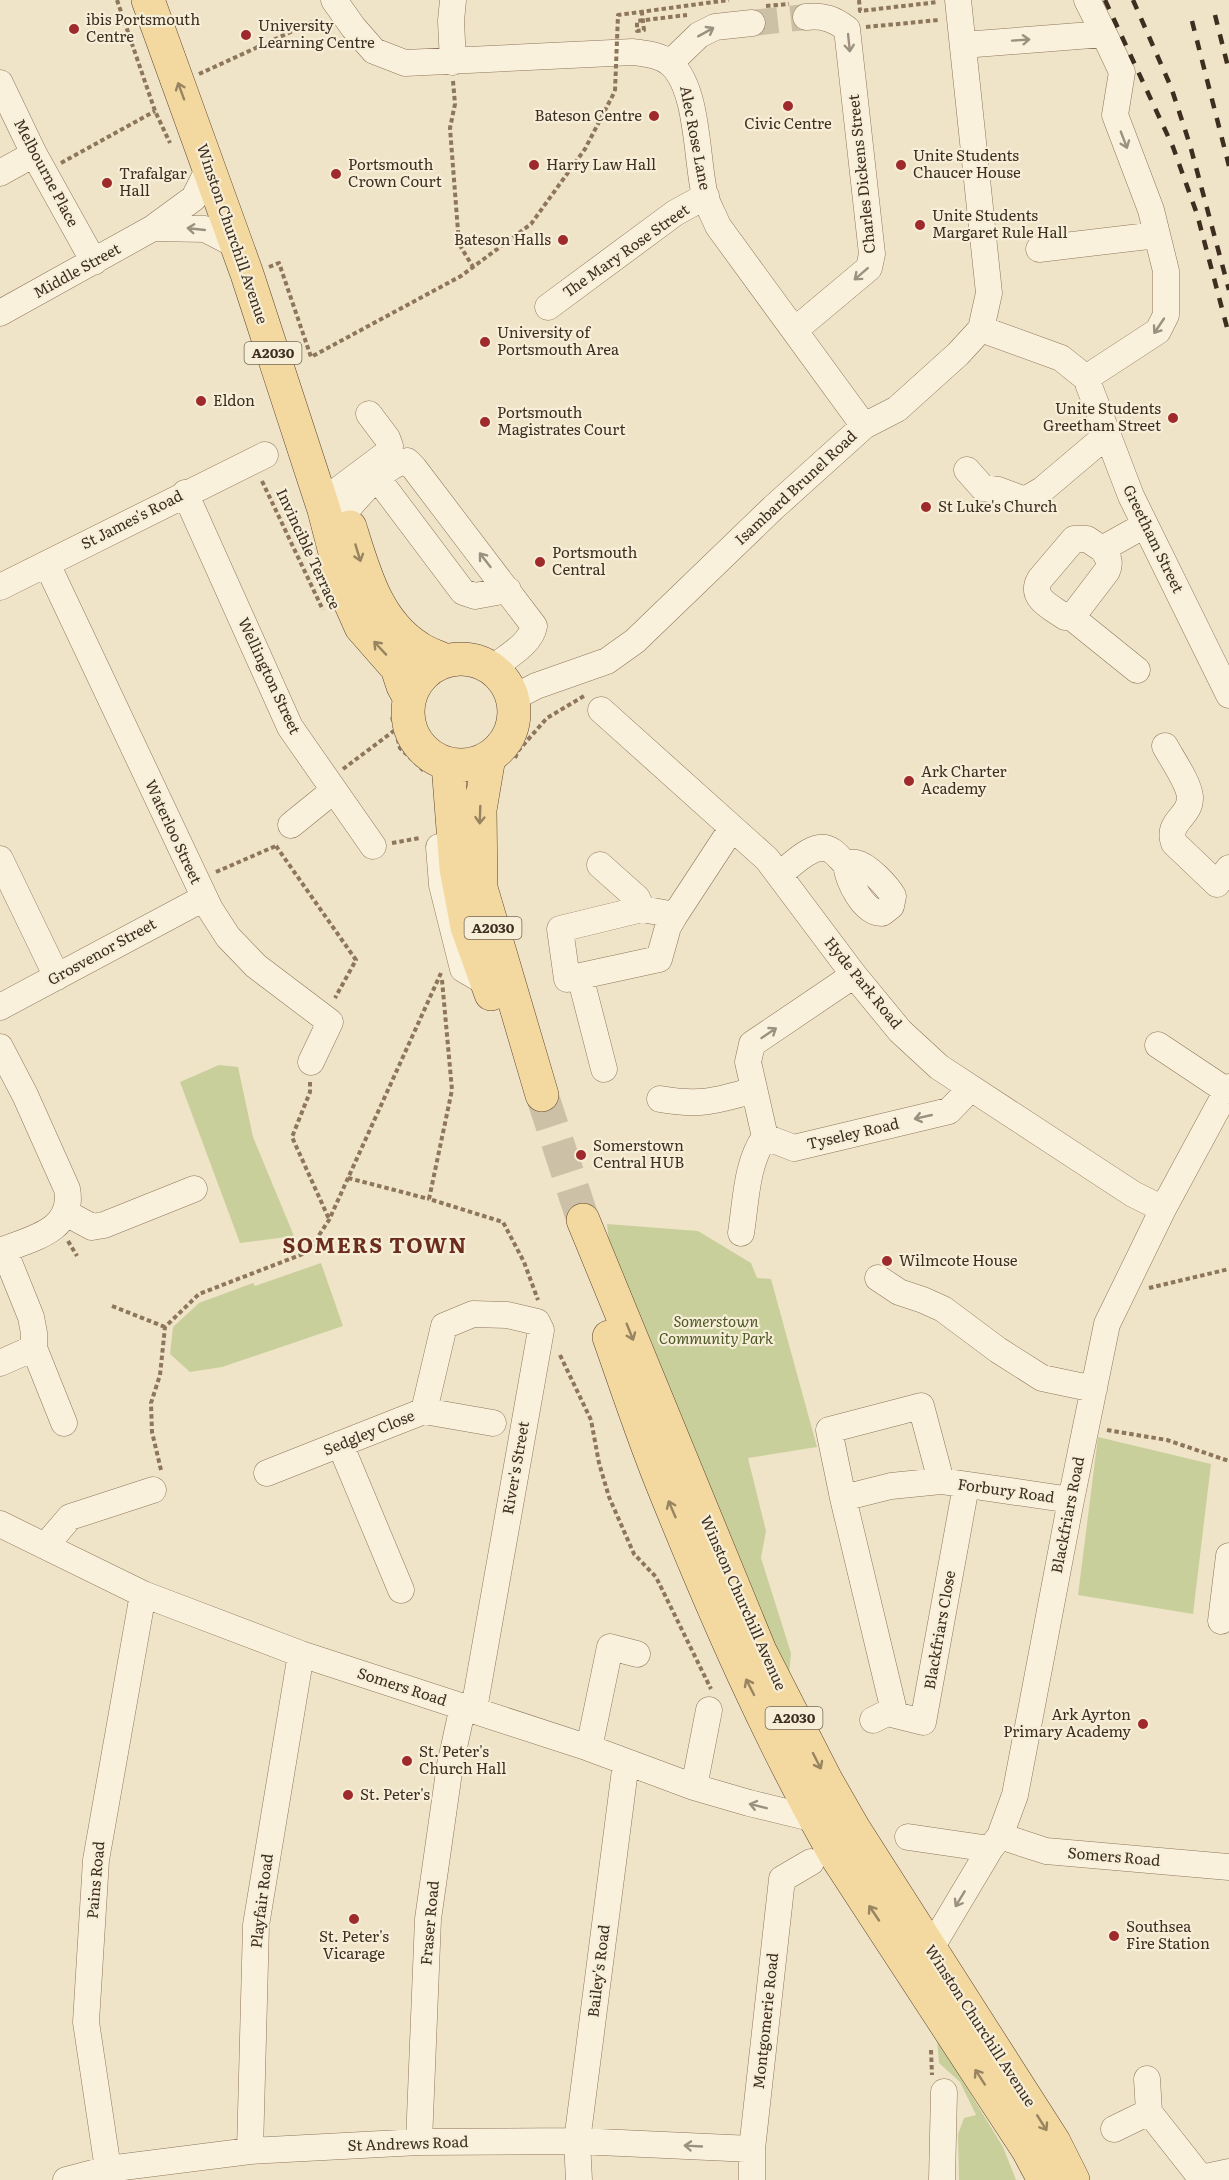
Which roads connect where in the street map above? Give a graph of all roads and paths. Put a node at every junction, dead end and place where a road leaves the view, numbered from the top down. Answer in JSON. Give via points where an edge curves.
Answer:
{"nodes":[{"id":1,"x":117,"y":0,"type":"edge"},
{"id":2,"x":148,"y":0,"type":"edge"},
{"id":3,"x":172,"y":0,"type":"edge"},
{"id":4,"x":453,"y":0,"type":"edge"},
{"id":5,"x":729,"y":0,"type":"edge"},
{"id":6,"x":859,"y":0,"type":"edge"},
{"id":7,"x":1087,"y":0,"type":"edge"},
{"id":8,"x":949,"y":1,"type":"edge"},
{"id":9,"x":337,"y":5,"type":"edge"},
{"id":10,"x":642,"y":11,"type":"junction"},
{"id":11,"x":806,"y":17,"type":"tunnel mouth"},
{"id":12,"x":941,"y":20,"type":"dead end"},
{"id":13,"x":636,"y":21,"type":"dead end"},
{"id":14,"x":752,"y":23,"type":"tunnel mouth"},
{"id":15,"x":847,"y":29,"type":"junction"},
{"id":16,"x":1104,"y":34,"type":"junction"},
{"id":17,"x":963,"y":45,"type":"junction"},
{"id":18,"x":452,"y":62,"type":"junction"},
{"id":19,"x":670,"y":63,"type":"junction"},
{"id":20,"x":198,"y":75,"type":"junction"},
{"id":21,"x":0,"y":83,"type":"edge"},
{"id":22,"x":155,"y":111,"type":"junction"},
{"id":23,"x":173,"y":149,"type":"dead end"},
{"id":24,"x":39,"y":163,"type":"junction"},
{"id":25,"x":209,"y":168,"type":"junction"},
{"id":26,"x":0,"y":173,"type":"edge"},
{"id":27,"x":706,"y":196,"type":"junction"},
{"id":28,"x":153,"y":228,"type":"junction"},
{"id":29,"x":1157,"y":235,"type":"junction"},
{"id":30,"x":236,"y":245,"type":"junction"},
{"id":31,"x":1039,"y":249,"type":"dead end"},
{"id":32,"x":94,"y":262,"type":"junction"},
{"id":33,"x":279,"y":263,"type":"dead end"},
{"id":34,"x":474,"y":267,"type":"junction"},
{"id":35,"x":548,"y":307,"type":"dead end"},
{"id":36,"x":0,"y":313,"type":"edge"},
{"id":37,"x":981,"y":329,"type":"junction"},
{"id":38,"x":795,"y":330,"type":"junction"},
{"id":39,"x":1086,"y":378,"type":"junction"},
{"id":40,"x":369,"y":414,"type":"dead end"},
{"id":41,"x":864,"y":426,"type":"junction"},
{"id":42,"x":1107,"y":435,"type":"junction"},
{"id":43,"x":259,"y":458,"type":"joint"},
{"id":44,"x":967,"y":470,"type":"dead end"},
{"id":45,"x":378,"y":478,"type":"junction"},
{"id":46,"x":185,"y":494,"type":"junction"},
{"id":47,"x":342,"y":500,"type":"junction"},
{"id":48,"x":1145,"y":525,"type":"junction"},
{"id":49,"x":1102,"y":549,"type":"junction"},
{"id":50,"x":47,"y":564,"type":"junction"},
{"id":51,"x":0,"y":587,"type":"edge"},
{"id":52,"x":508,"y":590,"type":"junction"},
{"id":53,"x":325,"y":615,"type":"dead end"},
{"id":54,"x":1070,"y":616,"type":"junction"},
{"id":55,"x":444,"y":660,"type":"junction"},
{"id":56,"x":493,"y":668,"type":"junction"},
{"id":57,"x":1137,"y":670,"type":"dead end"},
{"id":58,"x":1229,"y":695,"type":"edge"},
{"id":59,"x":409,"y":697,"type":"junction"},
{"id":60,"x":511,"y":699,"type":"junction"},
{"id":61,"x":595,"y":702,"type":"joint"},
{"id":62,"x":395,"y":730,"type":"dead end"},
{"id":63,"x":1165,"y":746,"type":"dead end"},
{"id":64,"x":502,"y":758,"type":"junction"},
{"id":65,"x":448,"y":764,"type":"junction"},
{"id":66,"x":330,"y":786,"type":"junction"},
{"id":67,"x":291,"y":825,"type":"joint"},
{"id":68,"x":732,"y":828,"type":"junction"},
{"id":69,"x":429,"y":836,"type":"dead end"},
{"id":70,"x":276,"y":846,"type":"junction"},
{"id":71,"x":373,"y":846,"type":"joint"},
{"id":72,"x":0,"y":859,"type":"edge"},
{"id":73,"x":600,"y":864,"type":"dead end"},
{"id":74,"x":846,"y":864,"type":"dead end"},
{"id":75,"x":779,"y":875,"type":"junction"},
{"id":76,"x":1225,"y":882,"type":"edge"},
{"id":77,"x":199,"y":889,"type":"junction"},
{"id":78,"x":642,"y":909,"type":"junction"},
{"id":79,"x":675,"y":915,"type":"junction"},
{"id":80,"x":854,"y":975,"type":"junction"},
{"id":81,"x":580,"y":976,"type":"junction"},
{"id":82,"x":57,"y":977,"type":"junction"},
{"id":83,"x":0,"y":1007,"type":"edge"},
{"id":84,"x":330,"y":1022,"type":"junction"},
{"id":85,"x":1158,"y":1045,"type":"dead end"},
{"id":86,"x":0,"y":1047,"type":"edge"},
{"id":87,"x":310,"y":1062,"type":"joint"},
{"id":88,"x":604,"y":1070,"type":"dead end"},
{"id":89,"x":971,"y":1088,"type":"junction"},
{"id":90,"x":1228,"y":1089,"type":"edge"},
{"id":91,"x":754,"y":1090,"type":"junction"},
{"id":92,"x":660,"y":1099,"type":"dead end"},
{"id":93,"x":765,"y":1137,"type":"junction"},
{"id":94,"x":348,"y":1178,"type":"junction"},
{"id":95,"x":194,"y":1189,"type":"dead end"},
{"id":96,"x":429,"y":1199,"type":"junction"},
{"id":97,"x":1163,"y":1209,"type":"junction"},
{"id":98,"x":66,"y":1213,"type":"junction"},
{"id":99,"x":329,"y":1220,"type":"junction"},
{"id":100,"x":741,"y":1233,"type":"dead end"},
{"id":101,"x":2,"y":1250,"type":"edge"},
{"id":102,"x":1229,"y":1269,"type":"edge"},
{"id":103,"x":878,"y":1278,"type":"dead end"},
{"id":104,"x":1122,"y":1294,"type":"junction"},
{"id":105,"x":112,"y":1306,"type":"dead end"},
{"id":106,"x":539,"y":1326,"type":"junction"},
{"id":107,"x":165,"y":1327,"type":"junction"},
{"id":108,"x":34,"y":1348,"type":"junction"},
{"id":109,"x":0,"y":1364,"type":"edge"},
{"id":110,"x":1094,"y":1389,"type":"junction"},
{"id":111,"x":424,"y":1411,"type":"junction"},
{"id":112,"x":64,"y":1423,"type":"dead end"},
{"id":113,"x":493,"y":1423,"type":"dead end"},
{"id":114,"x":1086,"y":1426,"type":"junction"},
{"id":115,"x":340,"y":1444,"type":"junction"},
{"id":116,"x":1229,"y":1461,"type":"edge"},
{"id":117,"x":267,"y":1473,"type":"dead end"},
{"id":118,"x":941,"y":1481,"type":"junction"},
{"id":119,"x":966,"y":1486,"type":"junction"},
{"id":120,"x":153,"y":1490,"type":"joint"},
{"id":121,"x":843,"y":1498,"type":"junction"},
{"id":122,"x":1071,"y":1500,"type":"junction"},
{"id":123,"x":0,"y":1524,"type":"edge"},
{"id":124,"x":46,"y":1545,"type":"junction"},
{"id":125,"x":1229,"y":1556,"type":"edge"},
{"id":126,"x":402,"y":1590,"type":"dead end"},
{"id":127,"x":143,"y":1594,"type":"junction"},
{"id":128,"x":1221,"y":1621,"type":"dead end"},
{"id":129,"x":301,"y":1654,"type":"junction"},
{"id":130,"x":637,"y":1654,"type":"dead end"},
{"id":131,"x":711,"y":1701,"type":"joint"},
{"id":132,"x":468,"y":1708,"type":"junction"},
{"id":133,"x":590,"y":1748,"type":"junction"},
{"id":134,"x":626,"y":1762,"type":"junction"},
{"id":135,"x":694,"y":1787,"type":"junction"},
{"id":136,"x":815,"y":1819,"type":"junction"},
{"id":137,"x":908,"y":1837,"type":"dead end"},
{"id":138,"x":995,"y":1843,"type":"junction"},
{"id":139,"x":797,"y":1862,"type":"dead end"},
{"id":140,"x":1229,"y":1867,"type":"edge"},
{"id":141,"x":931,"y":1948,"type":"junction"},
{"id":142,"x":930,"y":2043,"type":"dead end"},
{"id":143,"x":1147,"y":2079,"type":"dead end"},
{"id":144,"x":944,"y":2092,"type":"joint"},
{"id":145,"x":1149,"y":2112,"type":"junction"},
{"id":146,"x":1114,"y":2129,"type":"dead end"},
{"id":147,"x":577,"y":2141,"type":"junction"},
{"id":148,"x":419,"y":2142,"type":"junction"},
{"id":149,"x":752,"y":2149,"type":"junction"},
{"id":150,"x":250,"y":2151,"type":"junction"},
{"id":151,"x":108,"y":2169,"type":"junction"},
{"id":152,"x":1229,"y":2172,"type":"edge"},
{"id":153,"x":66,"y":2180,"type":"edge"},
{"id":154,"x":579,"y":2180,"type":"edge"},
{"id":155,"x":752,"y":2180,"type":"edge"},
{"id":156,"x":942,"y":2180,"type":"edge"},
{"id":157,"x":1044,"y":2180,"type":"edge"},
{"id":158,"x":1073,"y":2180,"type":"edge"}],
"edges":[{"from":1,"to":22,"type":"path"},
{"from":25,"to":2,"type":"main road","name":"Winston Churchill Avenue","number":"A2030","one_way":true},
{"from":3,"to":20,"type":"main road","name":"Winston Churchill Avenue","number":"A2030"},
{"from":4,"to":18,"type":"street"},
{"from":5,"to":10,"type":"path","bridge":true},
{"from":6,"to":8,"type":"path","via":[[860,11]]},
{"from":7,"to":16,"type":"street"},
{"from":8,"to":17,"type":"street"},
{"from":9,"to":18,"type":"street","via":[[374,51],[405,63]]},
{"from":9,"to":20,"type":"path"},
{"from":10,"to":13,"type":"path","via":[[644,30],[637,31]]},
{"from":10,"to":34,"type":"path","bridge":true,"via":[[618,15],[615,92],[585,149],[531,224]]},
{"from":11,"to":15,"type":"street","via":[[820,15]]},
{"from":12,"to":15,"type":"path"},
{"from":19,"to":14,"type":"street","one_way":true,"via":[[699,35],[715,27]]},
{"from":15,"to":38,"type":"street","name":"Charles Dickens Street","one_way":true,"via":[[872,254],[869,268]]},
{"from":17,"to":16,"type":"street","one_way":true},
{"from":16,"to":29,"type":"street","one_way":true,"via":[[1122,72],[1115,115]]},
{"from":17,"to":37,"type":"street","via":[[989,293]]},
{"from":18,"to":19,"type":"street","via":[[633,52],[652,54]]},
{"from":18,"to":34,"type":"path","via":[[455,104],[450,128],[459,244]]},
{"from":19,"to":27,"type":"street","name":"Alec Rose Lane","via":[[682,76],[689,95]]},
{"from":20,"to":47,"type":"main road","name":"Winston Churchill Avenue","number":"A2030"},
{"from":21,"to":24,"type":"street","name":"Melbourne Place"},
{"from":22,"to":23,"type":"path"},
{"from":22,"to":24,"type":"path"},
{"from":24,"to":26,"type":"street"},
{"from":24,"to":32,"type":"street","name":"Melbourne Place"},
{"from":25,"to":28,"type":"street","name":"Middle Street","via":[[194,198]]},
{"from":25,"to":30,"type":"main road","name":"Winston Churchill Avenue","number":"A2030"},
{"from":27,"to":35,"type":"street","name":"The Mary Rose Street","via":[[675,213]]},
{"from":27,"to":38,"type":"street","name":"Alec Rose Lane","via":[[718,226]]},
{"from":30,"to":28,"type":"street","one_way":true,"via":[[205,229]]},
{"from":28,"to":32,"type":"street","name":"Middle Street"},
{"from":29,"to":31,"type":"street"},
{"from":29,"to":39,"type":"street","one_way":true,"via":[[1166,271],[1166,315],[1158,331]]},
{"from":59,"to":30,"type":"main road","name":"Winston Churchill Avenue","number":"A2030","one_way":true,"via":[[397,668],[362,627],[345,591],[324,510]]},
{"from":32,"to":36,"type":"street","name":"Middle Street"},
{"from":33,"to":34,"type":"path","via":[[311,357]]},
{"from":37,"to":39,"type":"street","via":[[1061,358]]},
{"from":37,"to":41,"type":"street","name":"Isambard Brunel Road","via":[[897,410]]},
{"from":38,"to":41,"type":"street","name":"Alec Rose Lane"},
{"from":39,"to":42,"type":"street","name":"Greetham Street"},
{"from":40,"to":47,"type":"street","via":[[390,446]]},
{"from":41,"to":60,"type":"street","name":"Isambard Brunel Road","via":[[635,641],[607,661]]},
{"from":42,"to":44,"type":"street","via":[[1025,500],[983,488]]},
{"from":42,"to":48,"type":"street","name":"Greetham Street"},
{"from":43,"to":46,"type":"street","name":"St James's Road"},
{"from":43,"to":53,"type":"path","name":"Invincible Terrace"},
{"from":45,"to":47,"type":"street","via":[[357,497]]},
{"from":45,"to":52,"type":"street","via":[[463,592],[475,596]]},
{"from":52,"to":45,"type":"street","one_way":true,"via":[[407,461],[399,462]]},
{"from":46,"to":50,"type":"street","name":"St James's Road"},
{"from":46,"to":66,"type":"street","name":"Wellington Street","via":[[290,727]]},
{"from":47,"to":55,"type":"main road","name":"Winston Churchill Avenue","number":"A2030","one_way":true,"via":[[362,567],[387,619],[413,644]]},
{"from":48,"to":49,"type":"street"},
{"from":48,"to":58,"type":"street","name":"Greetham Street"},
{"from":49,"to":54,"type":"street","via":[[1110,565]]},
{"from":49,"to":54,"type":"street","via":[[1088,539],[1074,539],[1036,586],[1041,599],[1065,617]]},
{"from":50,"to":51,"type":"street","name":"St James's Road"},
{"from":50,"to":77,"type":"street","name":"Waterloo Street"},
{"from":52,"to":56,"type":"street","via":[[534,626],[532,633]]},
{"from":54,"to":57,"type":"street"},
{"from":55,"to":56,"type":"main road","via":[[472,659]]},
{"from":55,"to":59,"type":"main road","via":[[432,666]]},
{"from":56,"to":60,"type":"main road","via":[[506,682]]},
{"from":59,"to":65,"type":"main road","via":[[412,734],[430,755]]},
{"from":60,"to":64,"type":"main road","via":[[515,711]]},
{"from":61,"to":64,"type":"path","via":[[547,718],[518,751]]},
{"from":61,"to":68,"type":"street","name":"Hyde Park Road"},
{"from":62,"to":66,"type":"path"},
{"from":63,"to":76,"type":"street","via":[[1190,799],[1188,809],[1173,828],[1174,843]]},
{"from":64,"to":65,"type":"main road"},
{"from":64,"to":65,"type":"main road","number":"A2030","one_way":true,"via":[[480,810],[481,888],[534,1094],[467,927],[456,868]]},
{"from":66,"to":67,"type":"street"},
{"from":66,"to":71,"type":"street","name":"Wellington Street"},
{"from":67,"to":70,"type":"path","via":[[295,834]]},
{"from":68,"to":75,"type":"street","name":"Hyde Park Road"},
{"from":68,"to":79,"type":"street"},
{"from":69,"to":71,"type":"path"},
{"from":70,"to":77,"type":"path"},
{"from":70,"to":84,"type":"path","via":[[356,960],[334,999]]},
{"from":72,"to":82,"type":"street"},
{"from":73,"to":78,"type":"street","via":[[637,898]]},
{"from":74,"to":75,"type":"street","via":[[830,849],[820,847]]},
{"from":75,"to":80,"type":"street","name":"Hyde Park Road"},
{"from":77,"to":82,"type":"street","name":"Grosvenor Street"},
{"from":77,"to":84,"type":"street","name":"Waterloo Street","via":[[228,936],[256,966]]},
{"from":78,"to":79,"type":"street"},
{"from":78,"to":81,"type":"street","via":[[560,929],[567,979]]},
{"from":79,"to":81,"type":"street","via":[[659,958]]},
{"from":80,"to":89,"type":"street","name":"Hyde Park Road","via":[[900,1030],[939,1067]]},
{"from":91,"to":80,"type":"street","one_way":true,"via":[[748,1062],[752,1044]]},
{"from":81,"to":88,"type":"street"},
{"from":82,"to":83,"type":"street","name":"Grosvenor Street"},
{"from":84,"to":87,"type":"street"},
{"from":85,"to":90,"type":"street"},
{"from":86,"to":98,"type":"street","via":[[67,1189]]},
{"from":87,"to":99,"type":"path","via":[[309,1092],[292,1137]]},
{"from":89,"to":93,"type":"street","name":"Tyseley Road","one_way":true,"via":[[949,1111],[794,1148]]},
{"from":89,"to":97,"type":"street","name":"Hyde Park Road","via":[[1133,1194]]},
{"from":90,"to":97,"type":"street","name":"Blackfriars Road"},
{"from":91,"to":92,"type":"street","via":[[710,1102]]},
{"from":91,"to":93,"type":"street"},
{"from":93,"to":100,"type":"street","via":[[752,1165]]},
{"from":94,"to":96,"type":"path"},
{"from":94,"to":96,"type":"path","via":[[442,972],[452,1090]]},
{"from":94,"to":99,"type":"path"},
{"from":95,"to":98,"type":"street","via":[[104,1225],[92,1227]]},
{"from":96,"to":106,"type":"path","via":[[503,1222],[538,1299]]},
{"from":97,"to":104,"type":"street","name":"Blackfriars Road"},
{"from":98,"to":101,"type":"street","via":[[50,1231]]},
{"from":99,"to":107,"type":"path","via":[[308,1251],[199,1294]]},
{"from":101,"to":108,"type":"street","via":[[31,1317]]},
{"from":102,"to":104,"type":"path"},
{"from":103,"to":110,"type":"street","via":[[899,1292],[943,1310],[1042,1378]]},
{"from":104,"to":110,"type":"street","name":"Blackfriars Road","via":[[1107,1324]]},
{"from":105,"to":107,"type":"path"},
{"from":106,"to":111,"type":"street","name":"Sedgley Close","via":[[507,1315],[473,1314],[444,1326]]},
{"from":106,"to":131,"type":"path","via":[[555,1344],[591,1420],[609,1497],[634,1554],[656,1577]]},
{"from":106,"to":132,"type":"street","name":"River's Street"},
{"from":107,"to":120,"type":"path","via":[[160,1375],[151,1403],[152,1432],[165,1484]]},
{"from":108,"to":109,"type":"street"},
{"from":108,"to":112,"type":"street"},
{"from":110,"to":114,"type":"street","name":"Blackfriars Road"},
{"from":111,"to":113,"type":"street"},
{"from":111,"to":115,"type":"street","name":"Sedgley Close"},
{"from":114,"to":116,"type":"path","via":[[1167,1440]]},
{"from":114,"to":122,"type":"street","name":"Blackfriars Road"},
{"from":115,"to":117,"type":"street","name":"Sedgley Close"},
{"from":115,"to":126,"type":"street"},
{"from":118,"to":119,"type":"street","name":"Forbury Road"},
{"from":118,"to":121,"type":"street","name":"Forbury Road","via":[[891,1486]]},
{"from":118,"to":121,"type":"street","via":[[921,1406],[829,1430]]},
{"from":119,"to":121,"type":"street","name":"Blackfriars Close","via":[[923,1722],[884,1717]]},
{"from":119,"to":122,"type":"street","name":"Forbury Road"},
{"from":120,"to":124,"type":"street","via":[[70,1517]]},
{"from":122,"to":138,"type":"street","name":"Blackfriars Road","via":[[1015,1795]]},
{"from":123,"to":124,"type":"street","name":"Somers Road"},
{"from":124,"to":127,"type":"street","name":"Somers Road"},
{"from":125,"to":128,"type":"street"},
{"from":127,"to":129,"type":"street","name":"Somers Road"},
{"from":127,"to":151,"type":"street","name":"Pains Road","via":[[96,1860],[86,2022]]},
{"from":129,"to":132,"type":"street","name":"Somers Road"},
{"from":129,"to":150,"type":"street","name":"Playfair Road","via":[[256,1925]]},
{"from":130,"to":133,"type":"street","via":[[610,1647]]},
{"from":131,"to":135,"type":"street"},
{"from":132,"to":133,"type":"street","name":"Somers Road"},
{"from":132,"to":148,"type":"street","name":"Fraser Road","via":[[450,1766],[428,1919]]},
{"from":133,"to":134,"type":"street","name":"Somers Road"},
{"from":134,"to":135,"type":"street","name":"Somers Road"},
{"from":134,"to":147,"type":"street","name":"Bailey's Road"},
{"from":136,"to":135,"type":"street","name":"Somers Road","one_way":true},
{"from":136,"to":141,"type":"main road","name":"Winston Churchill Avenue","number":"A2030","one_way":true,"via":[[734,1656],[664,1489],[574,1219],[760,1651],[854,1829]]},
{"from":157,"to":136,"type":"main road","name":"Winston Churchill Avenue","number":"A2030","one_way":true},
{"from":137,"to":138,"type":"street","name":"Somers Road"},
{"from":138,"to":140,"type":"street","name":"Somers Road"},
{"from":138,"to":141,"type":"street","name":"Blackfriars Road","one_way":true},
{"from":139,"to":149,"type":"street","name":"Montgomerie Road","via":[[782,1880]]},
{"from":141,"to":158,"type":"main road","name":"Winston Churchill Avenue","number":"A2030","one_way":true,"via":[[1054,2142]]},
{"from":142,"to":144,"type":"path","via":[[932,2079]]},
{"from":143,"to":145,"type":"street"},
{"from":144,"to":156,"type":"street"},
{"from":145,"to":146,"type":"street"},
{"from":145,"to":152,"type":"street","via":[[1201,2178]]},
{"from":147,"to":148,"type":"street","name":"St Andrews Road"},
{"from":149,"to":147,"type":"street","name":"St Andrews Road","one_way":true},
{"from":147,"to":154,"type":"street","name":"Bailey's Road"},
{"from":148,"to":150,"type":"street","name":"St Andrews Road"},
{"from":149,"to":155,"type":"street","name":"Montgomerie Road"},
{"from":150,"to":151,"type":"street","name":"St Andrews Road"},
{"from":151,"to":153,"type":"street","name":"St Andrews Road"}]}
